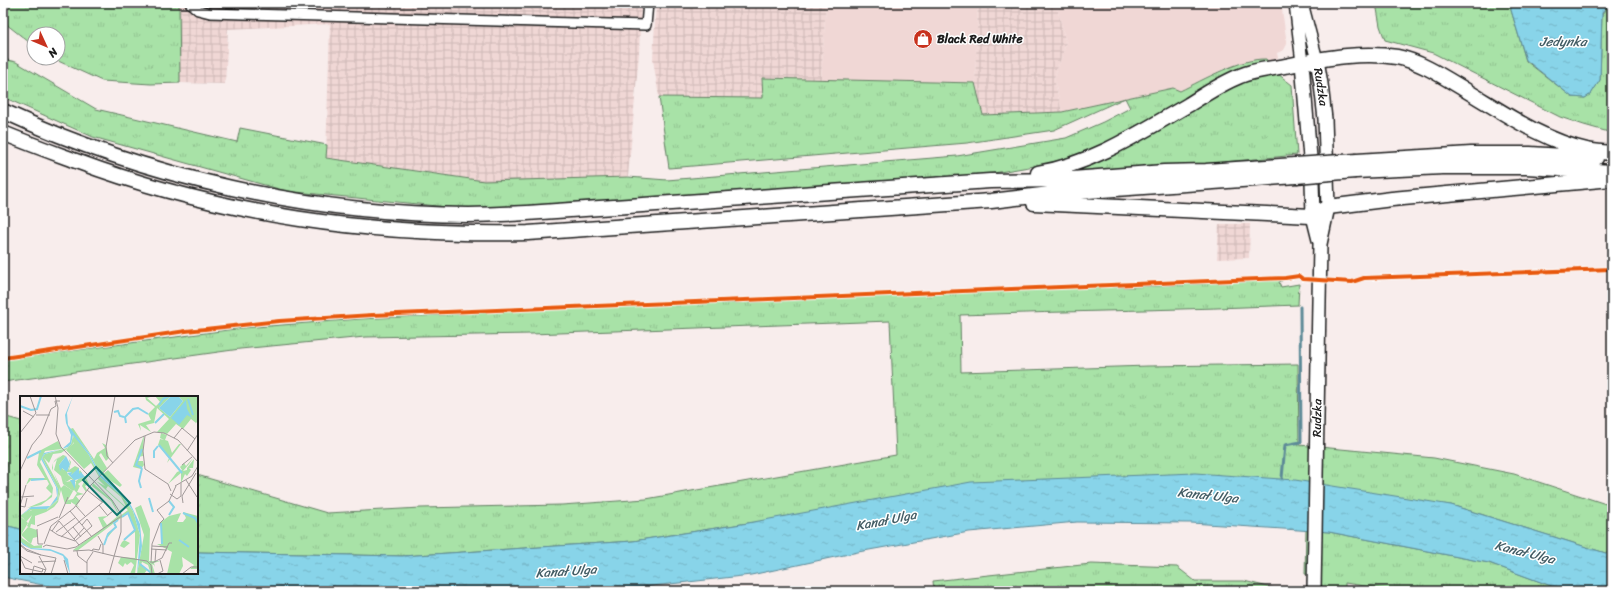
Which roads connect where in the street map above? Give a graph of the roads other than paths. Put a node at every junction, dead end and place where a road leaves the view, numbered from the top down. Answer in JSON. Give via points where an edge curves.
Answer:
{"nodes":[{"id":1,"x":190,"y":3,"type":"edge"},
{"id":2,"x":648,"y":3,"type":"edge"},
{"id":3,"x":1295,"y":3,"type":"edge"},
{"id":4,"x":1302,"y":3,"type":"edge"},
{"id":5,"x":1317,"y":60,"type":"junction"},
{"id":6,"x":1302,"y":63,"type":"junction"},
{"id":7,"x":3,"y":111,"type":"edge"},
{"id":8,"x":3,"y":132,"type":"edge"},
{"id":9,"x":1612,"y":153,"type":"edge"},
{"id":10,"x":1612,"y":159,"type":"edge"},
{"id":11,"x":1356,"y":166,"type":"junction"},
{"id":12,"x":1296,"y":171,"type":"junction"},
{"id":13,"x":1612,"y":172,"type":"edge"},
{"id":14,"x":1612,"y":179,"type":"edge"},
{"id":15,"x":990,"y":181,"type":"junction"},
{"id":16,"x":991,"y":201,"type":"junction"},
{"id":17,"x":1328,"y":207,"type":"junction"},
{"id":18,"x":1313,"y":216,"type":"junction"},
{"id":19,"x":1320,"y":244,"type":"junction"},
{"id":20,"x":1314,"y":591,"type":"edge"}],
"edges":[{"from":1,"to":2,"type":"street","via":[[198,10],[210,13],[646,24]]},
{"from":3,"to":6,"type":"street","name":"Rudzka"},
{"from":4,"to":5,"type":"street","name":"Rudzka"},
{"from":5,"to":6,"type":"main road"},
{"from":5,"to":9,"type":"main road","via":[[1378,54],[1399,57],[1446,78],[1539,132],[1587,150]]},
{"from":5,"to":17,"type":"main road","name":"Rudzka","via":[[1325,119]]},
{"from":6,"to":15,"type":"main road","via":[[1240,76],[1132,138],[1090,158],[1053,171]]},
{"from":6,"to":18,"type":"main road","name":"Rudzka"},
{"from":7,"to":15,"type":"main road","via":[[105,152],[211,183],[314,203],[411,212],[469,215],[534,213]]},
{"from":8,"to":16,"type":"main road","via":[[100,170],[204,201],[308,221],[414,232],[528,233]]},
{"from":10,"to":11,"type":"main road","via":[[1530,154],[1471,154]]},
{"from":11,"to":12,"type":"main road","bridge":true},
{"from":11,"to":13,"type":"main road","via":[[1526,167]]},
{"from":12,"to":15,"type":"main road","via":[[1164,172],[1059,180]]},
{"from":12,"to":16,"type":"main road"},
{"from":14,"to":17,"type":"main road"},
{"from":16,"to":18,"type":"main road"},
{"from":17,"to":18,"type":"main road"},
{"from":17,"to":19,"type":"main road","name":"Rudzka"},
{"from":18,"to":19,"type":"main road","name":"Rudzka"},
{"from":19,"to":20,"type":"main road","name":"Rudzka"}]}
